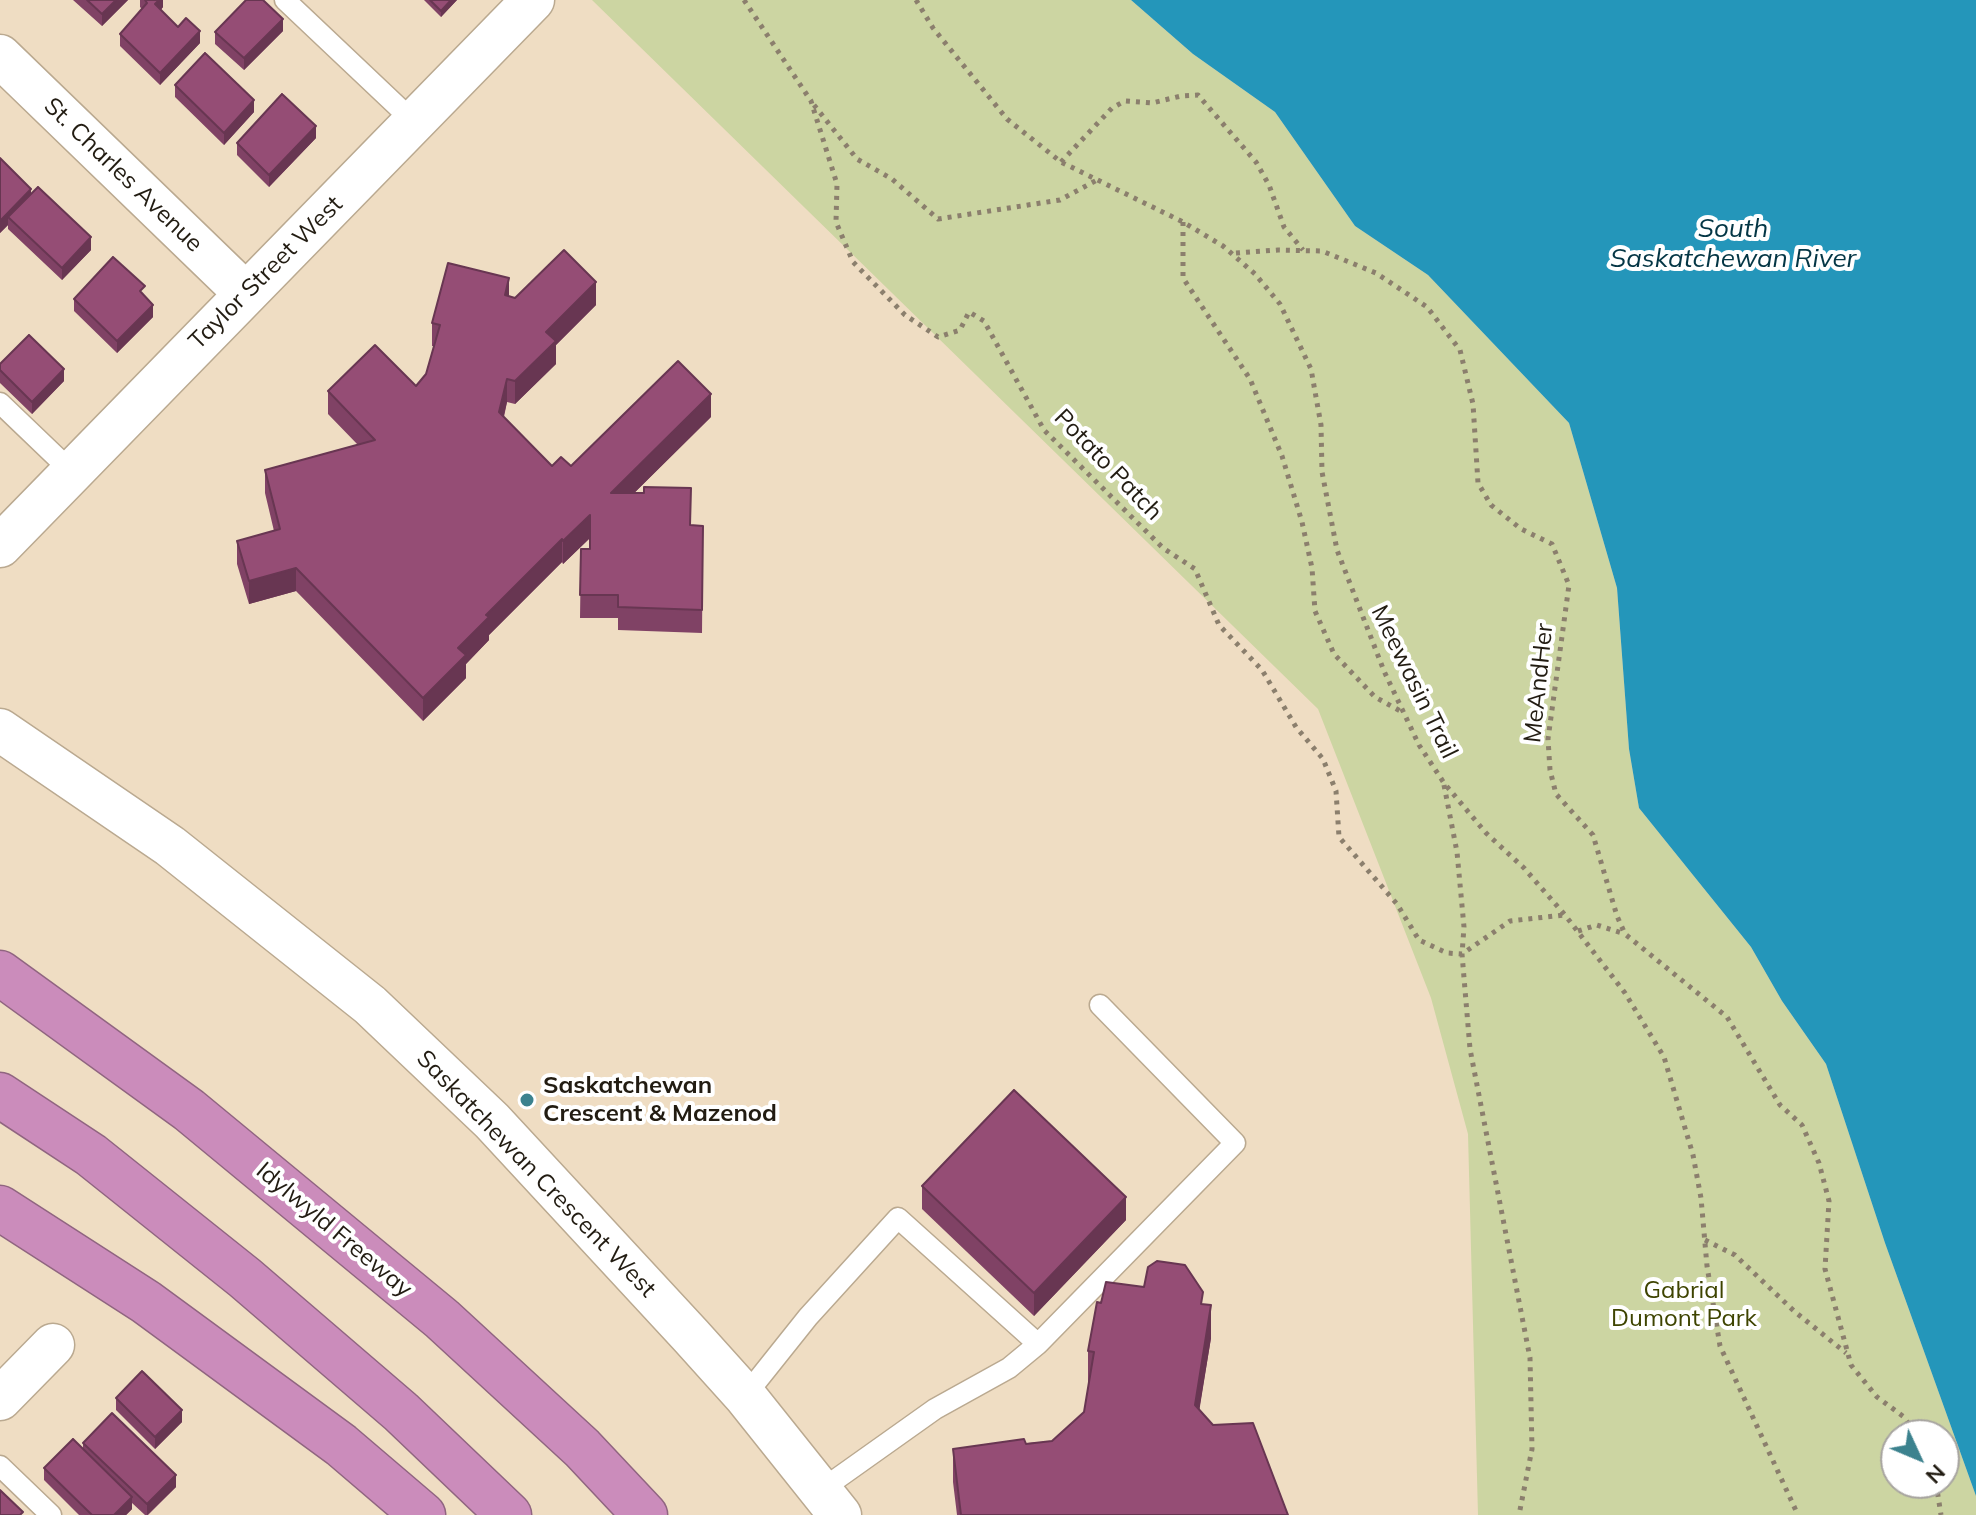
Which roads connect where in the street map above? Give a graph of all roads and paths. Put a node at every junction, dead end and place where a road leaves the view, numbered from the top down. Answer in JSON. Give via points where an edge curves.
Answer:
{"nodes":[{"id":1,"x":285,"y":0,"type":"edge"},
{"id":2,"x":533,"y":0,"type":"edge"},
{"id":3,"x":744,"y":0,"type":"edge"},
{"id":4,"x":916,"y":0,"type":"edge"},
{"id":5,"x":0,"y":56,"type":"edge"},
{"id":6,"x":811,"y":101,"type":"junction"},
{"id":7,"x":414,"y":122,"type":"junction"},
{"id":8,"x":1061,"y":162,"type":"junction"},
{"id":9,"x":1097,"y":180,"type":"junction"},
{"id":10,"x":1183,"y":222,"type":"junction"},
{"id":11,"x":1304,"y":251,"type":"junction"},
{"id":12,"x":1235,"y":254,"type":"junction"},
{"id":13,"x":245,"y":293,"type":"junction"},
{"id":14,"x":0,"y":403,"type":"edge"},
{"id":15,"x":71,"y":471,"type":"junction"},
{"id":16,"x":0,"y":546,"type":"edge"},
{"id":17,"x":1405,"y":714,"type":"junction"},
{"id":18,"x":0,"y":730,"type":"edge"},
{"id":19,"x":1444,"y":783,"type":"junction"},
{"id":20,"x":1565,"y":915,"type":"junction"},
{"id":21,"x":1578,"y":931,"type":"junction"},
{"id":22,"x":1625,"y":934,"type":"junction"},
{"id":23,"x":1462,"y":954,"type":"junction"},
{"id":24,"x":0,"y":973,"type":"edge"},
{"id":25,"x":1100,"y":1005,"type":"dead end"},
{"id":26,"x":0,"y":1095,"type":"edge"},
{"id":27,"x":0,"y":1208,"type":"edge"},
{"id":28,"x":1704,"y":1239,"type":"junction"},
{"id":29,"x":1038,"y":1344,"type":"junction"},
{"id":30,"x":53,"y":1345,"type":"dead end"},
{"id":31,"x":1848,"y":1354,"type":"junction"},
{"id":32,"x":745,"y":1396,"type":"junction"},
{"id":33,"x":0,"y":1399,"type":"edge"},
{"id":34,"x":1905,"y":1419,"type":"edge"},
{"id":35,"x":0,"y":1466,"type":"edge"},
{"id":36,"x":831,"y":1503,"type":"edge"},
{"id":37,"x":51,"y":1515,"type":"edge"},
{"id":38,"x":423,"y":1515,"type":"edge"},
{"id":39,"x":509,"y":1515,"type":"edge"},
{"id":40,"x":645,"y":1515,"type":"edge"},
{"id":41,"x":1519,"y":1515,"type":"edge"},
{"id":42,"x":1798,"y":1515,"type":"edge"}],
"edges":[{"from":1,"to":7,"type":"lane"},
{"from":2,"to":7,"type":"street","name":"Taylor Street West"},
{"from":3,"to":6,"type":"path","name":"Potato Patch"},
{"from":4,"to":8,"type":"path","name":"Meewasin Trail","via":[[1007,119]]},
{"from":5,"to":13,"type":"street","name":"St. Charles Avenue"},
{"from":6,"to":9,"type":"path","via":[[857,159],[892,179],[938,219],[1060,200]]},
{"from":6,"to":23,"type":"path","name":"Potato Patch","via":[[837,184],[836,222],[853,262],[905,315],[938,337],[960,330],[969,312],[984,321],[1044,430],[1163,548],[1195,569],[1219,625],[1262,670],[1296,727],[1323,759],[1336,791],[1339,837],[1397,904],[1419,940]]},
{"from":7,"to":13,"type":"street","name":"Taylor Street West"},
{"from":8,"to":9,"type":"path","name":"Meewasin Trail"},
{"from":8,"to":11,"type":"path","via":[[1125,101],[1152,103],[1198,95],[1256,162],[1284,227]]},
{"from":9,"to":10,"type":"path","name":"Meewasin Trail"},
{"from":10,"to":12,"type":"path","name":"Meewasin Trail"},
{"from":10,"to":17,"type":"path","via":[[1183,278],[1250,379],[1282,456],[1312,568],[1315,611],[1334,654],[1375,697]]},
{"from":11,"to":12,"type":"path","name":"MeAndHer"},
{"from":11,"to":22,"type":"path","name":"MeAndHer","via":[[1322,251],[1376,273],[1427,307],[1460,350],[1473,404],[1478,483],[1491,505],[1521,529],[1552,544],[1569,585],[1548,739],[1550,770],[1556,794],[1593,835]]},
{"from":12,"to":17,"type":"path","name":"Meewasin Trail","via":[[1280,304],[1311,369],[1337,550]]},
{"from":13,"to":15,"type":"street","name":"Taylor Street West"},
{"from":14,"to":15,"type":"lane"},
{"from":15,"to":16,"type":"street","name":"Taylor Street West"},
{"from":17,"to":19,"type":"path","name":"Meewasin Trail"},
{"from":18,"to":32,"type":"street","name":"Saskatchewan Crescent West","via":[[170,846],[370,1005],[492,1121]]},
{"from":19,"to":20,"type":"path","name":"Meewasin Trail"},
{"from":19,"to":23,"type":"path","via":[[1457,852]]},
{"from":20,"to":21,"type":"path","name":"Meewasin Trail"},
{"from":20,"to":23,"type":"path","via":[[1510,921]]},
{"from":21,"to":22,"type":"path","via":[[1597,925]]},
{"from":21,"to":28,"type":"path","name":"Meewasin Trail","via":[[1664,1057],[1693,1155]]},
{"from":22,"to":31,"type":"path","via":[[1727,1017],[1780,1105],[1802,1125],[1829,1201],[1825,1269]]},
{"from":23,"to":41,"type":"path","via":[[1470,1049],[1530,1358],[1532,1449]]},
{"from":24,"to":40,"type":"highway","name":"Idylwyld Freeway","via":[[189,1110],[442,1319],[582,1448]]},
{"from":25,"to":29,"type":"lane","via":[[1235,1143]]},
{"from":26,"to":39,"type":"highway","via":[[91,1155],[245,1278],[401,1412]]},
{"from":27,"to":38,"type":"highway","via":[[146,1302],[341,1445]]},
{"from":28,"to":31,"type":"path","via":[[1735,1255]]},
{"from":28,"to":42,"type":"path","name":"Meewasin Trail","via":[[1720,1346]]},
{"from":29,"to":32,"type":"lane","via":[[898,1218]]},
{"from":29,"to":36,"type":"lane","via":[[1009,1368],[935,1409]]},
{"from":30,"to":33,"type":"street"},
{"from":31,"to":34,"type":"path","via":[[1877,1397]]},
{"from":32,"to":36,"type":"street","name":"Saskatchewan Crescent West"},
{"from":35,"to":37,"type":"lane"}]}
